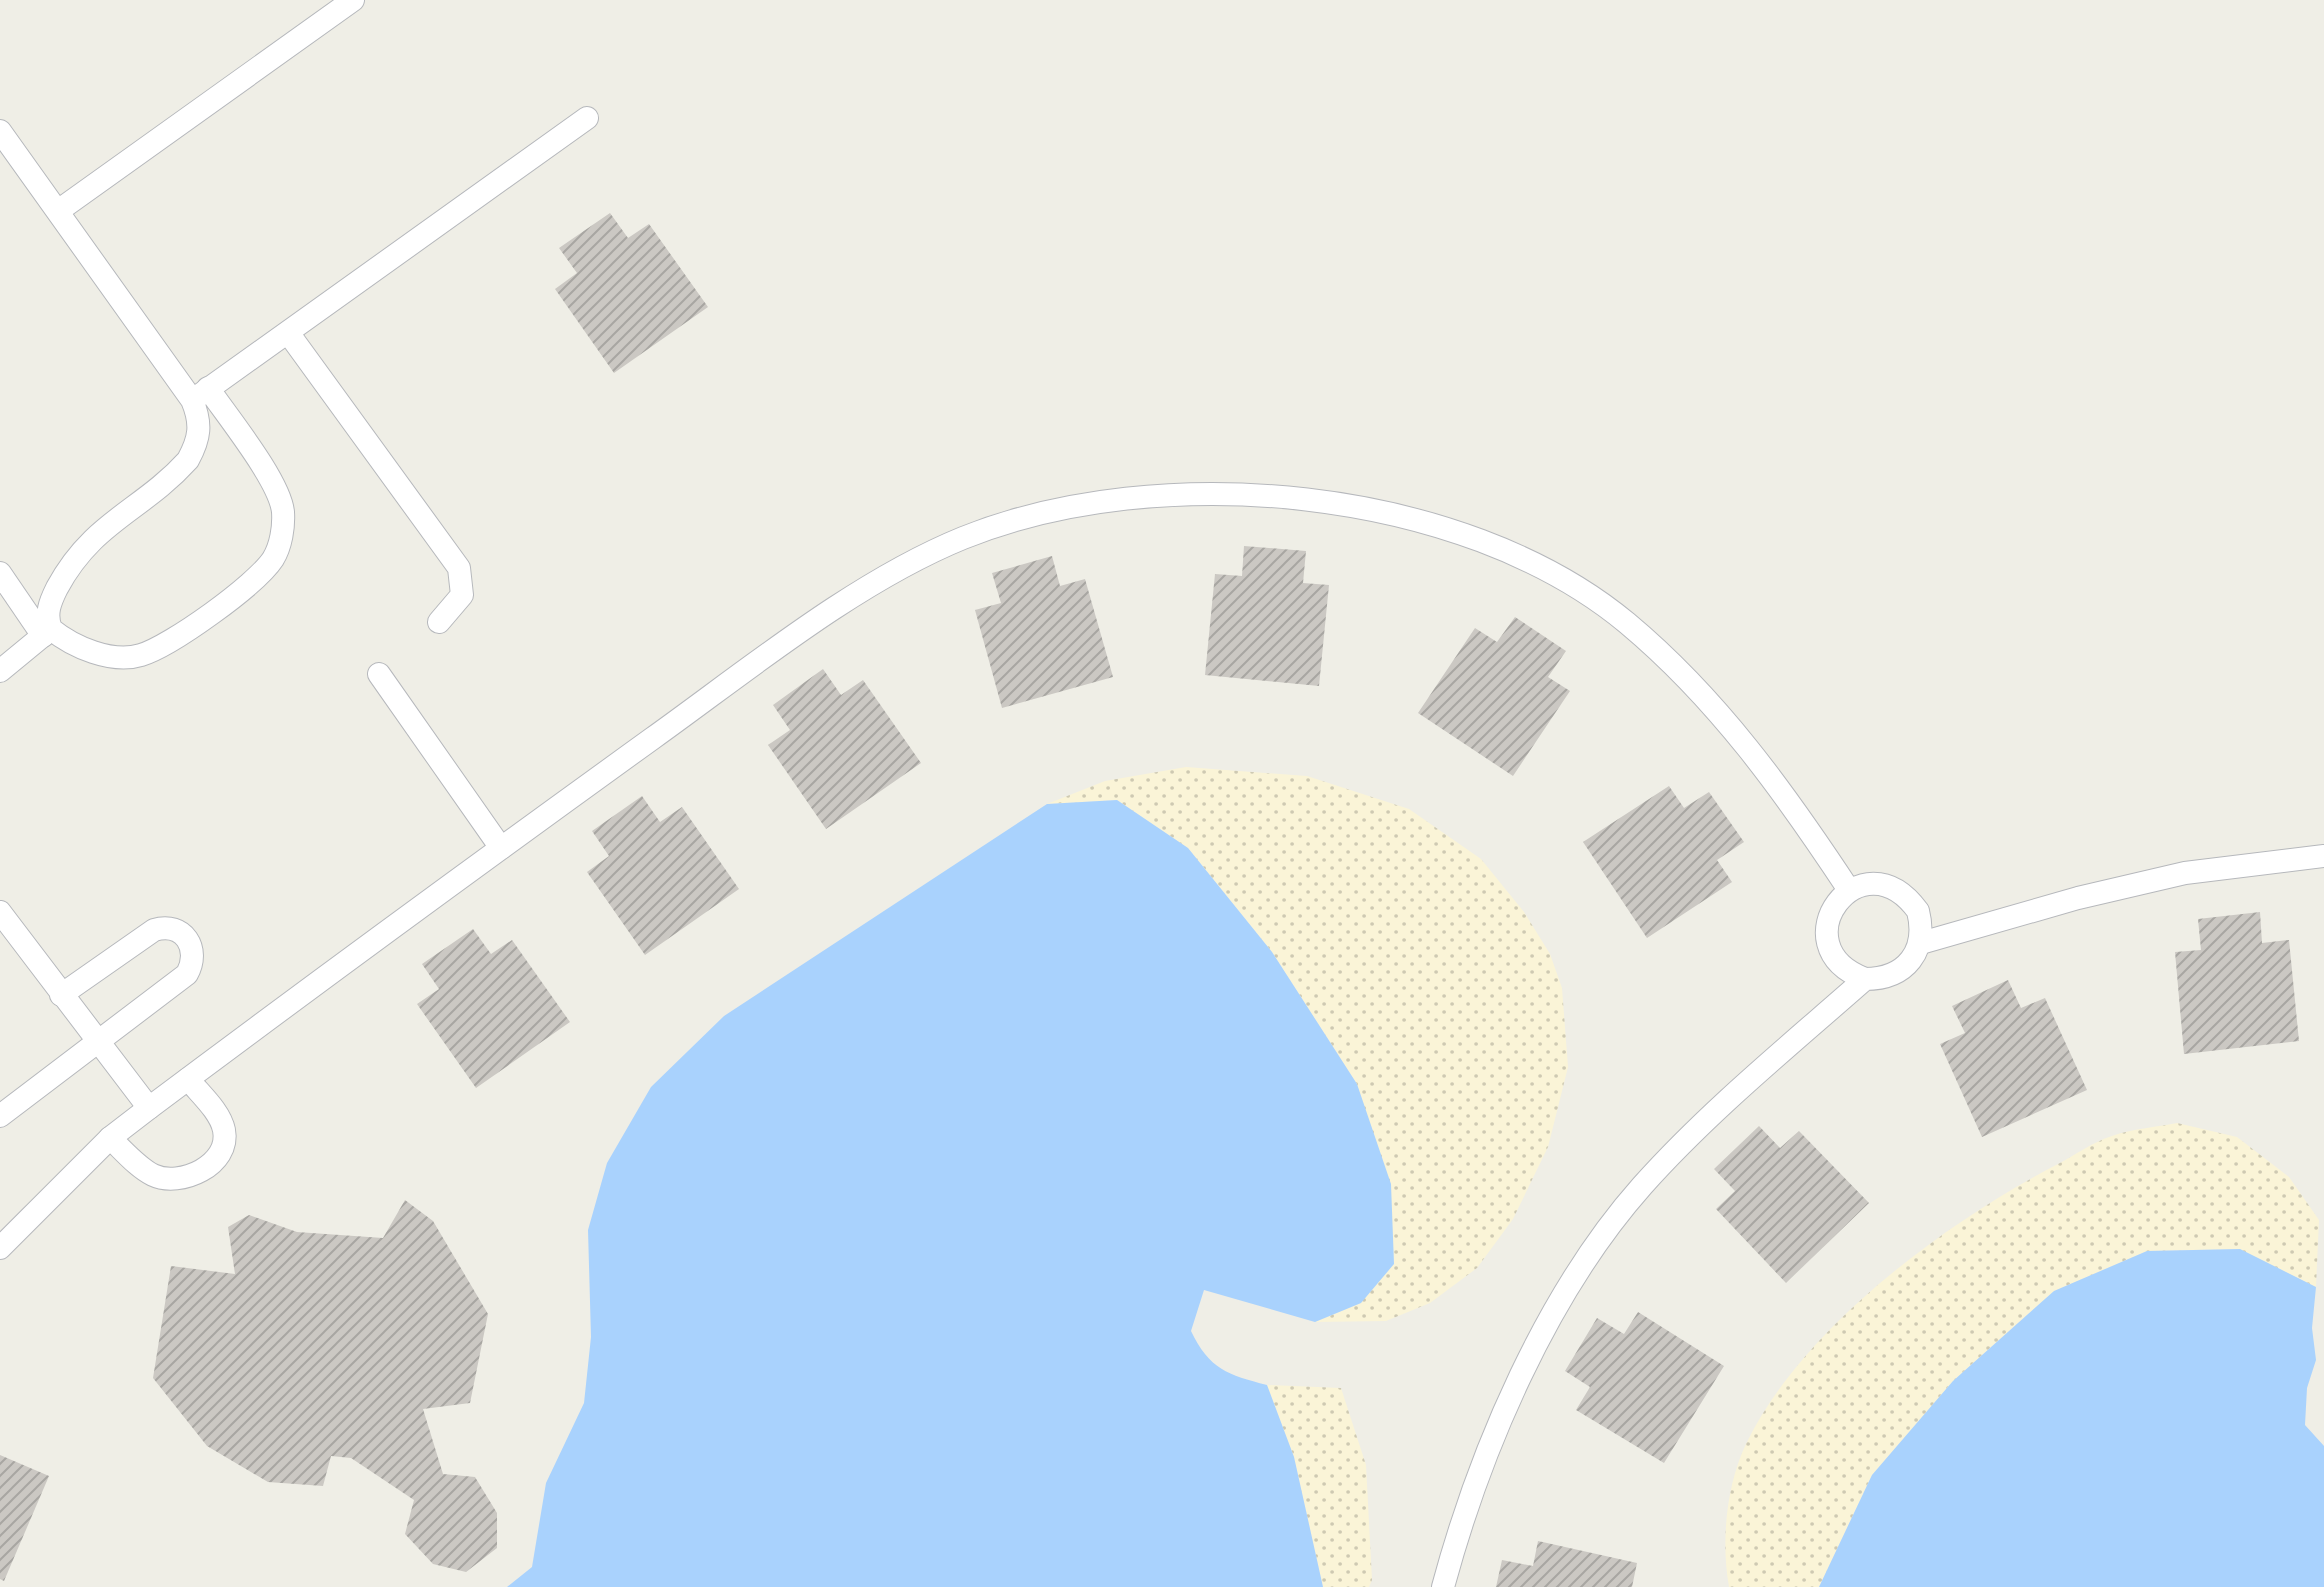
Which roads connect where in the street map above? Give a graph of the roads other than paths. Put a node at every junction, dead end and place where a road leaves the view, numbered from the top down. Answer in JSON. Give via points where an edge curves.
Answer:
{"nodes":[{"id":1,"x":353,"y":0,"type":"edge"},
{"id":2,"x":587,"y":118,"type":"dead end"},
{"id":3,"x":0,"y":131,"type":"edge"},
{"id":4,"x":58,"y":211,"type":"junction"},
{"id":5,"x":289,"y":334,"type":"junction"},
{"id":6,"x":200,"y":394,"type":"junction"},
{"id":7,"x":0,"y":573,"type":"edge"},
{"id":8,"x":439,"y":622,"type":"dead end"},
{"id":9,"x":47,"y":632,"type":"junction"},
{"id":10,"x":0,"y":671,"type":"edge"},
{"id":11,"x":379,"y":674,"type":"dead end"},
{"id":12,"x":501,"y":848,"type":"junction"},
{"id":13,"x":2324,"y":856,"type":"edge"},
{"id":14,"x":1849,"y":890,"type":"junction"},
{"id":15,"x":0,"y":912,"type":"edge"},
{"id":16,"x":1921,"y":943,"type":"junction"},
{"id":17,"x":1865,"y":979,"type":"junction"},
{"id":18,"x":61,"y":995,"type":"junction"},
{"id":19,"x":98,"y":1039,"type":"junction"},
{"id":20,"x":188,"y":1079,"type":"junction"},
{"id":21,"x":149,"y":1108,"type":"junction"},
{"id":22,"x":0,"y":1116,"type":"edge"},
{"id":23,"x":110,"y":1138,"type":"junction"},
{"id":24,"x":0,"y":1248,"type":"edge"},
{"id":25,"x":1443,"y":1587,"type":"edge"}],
"edges":[{"from":1,"to":4,"type":"lane"},
{"from":2,"to":5,"type":"lane"},
{"from":3,"to":4,"type":"lane"},
{"from":4,"to":6,"type":"lane"},
{"from":5,"to":6,"type":"lane"},
{"from":5,"to":8,"type":"lane","via":[[459,568],[462,595]]},
{"from":6,"to":9,"type":"lane","via":[[201,421],[188,460],[80,549],[47,612]]},
{"from":6,"to":9,"type":"lane","via":[[281,496],[281,535],[273,558],[255,579],[169,642],[139,656],[82,649]]},
{"from":7,"to":9,"type":"lane"},
{"from":9,"to":10,"type":"lane"},
{"from":11,"to":12,"type":"lane"},
{"from":12,"to":14,"type":"lane","via":[[841,604],[959,540],[1039,512],[1150,496],[1245,493],[1362,508],[1492,545],[1567,582],[1626,622],[1718,709],[1790,800]]},
{"from":12,"to":20,"type":"lane"},
{"from":13,"to":16,"type":"lane","via":[[2185,873]]},
{"from":14,"to":16,"type":"lane","via":[[1881,884],[1896,889],[1918,911]]},
{"from":14,"to":17,"type":"lane","via":[[1830,912],[1827,940],[1840,965]]},
{"from":15,"to":18,"type":"lane"},
{"from":16,"to":17,"type":"lane","via":[[1899,972]]},
{"from":17,"to":25,"type":"lane","via":[[1721,1107],[1641,1188],[1573,1281],[1495,1426]]},
{"from":18,"to":19,"type":"lane"},
{"from":18,"to":19,"type":"lane","via":[[154,930],[167,926],[187,938],[194,957],[187,974]]},
{"from":19,"to":21,"type":"lane"},
{"from":19,"to":22,"type":"lane"},
{"from":20,"to":21,"type":"lane"},
{"from":20,"to":23,"type":"lane","via":[[220,1118],[224,1132],[217,1157],[205,1168],[181,1179],[159,1177]]},
{"from":21,"to":23,"type":"lane"},
{"from":23,"to":24,"type":"lane"}]}
